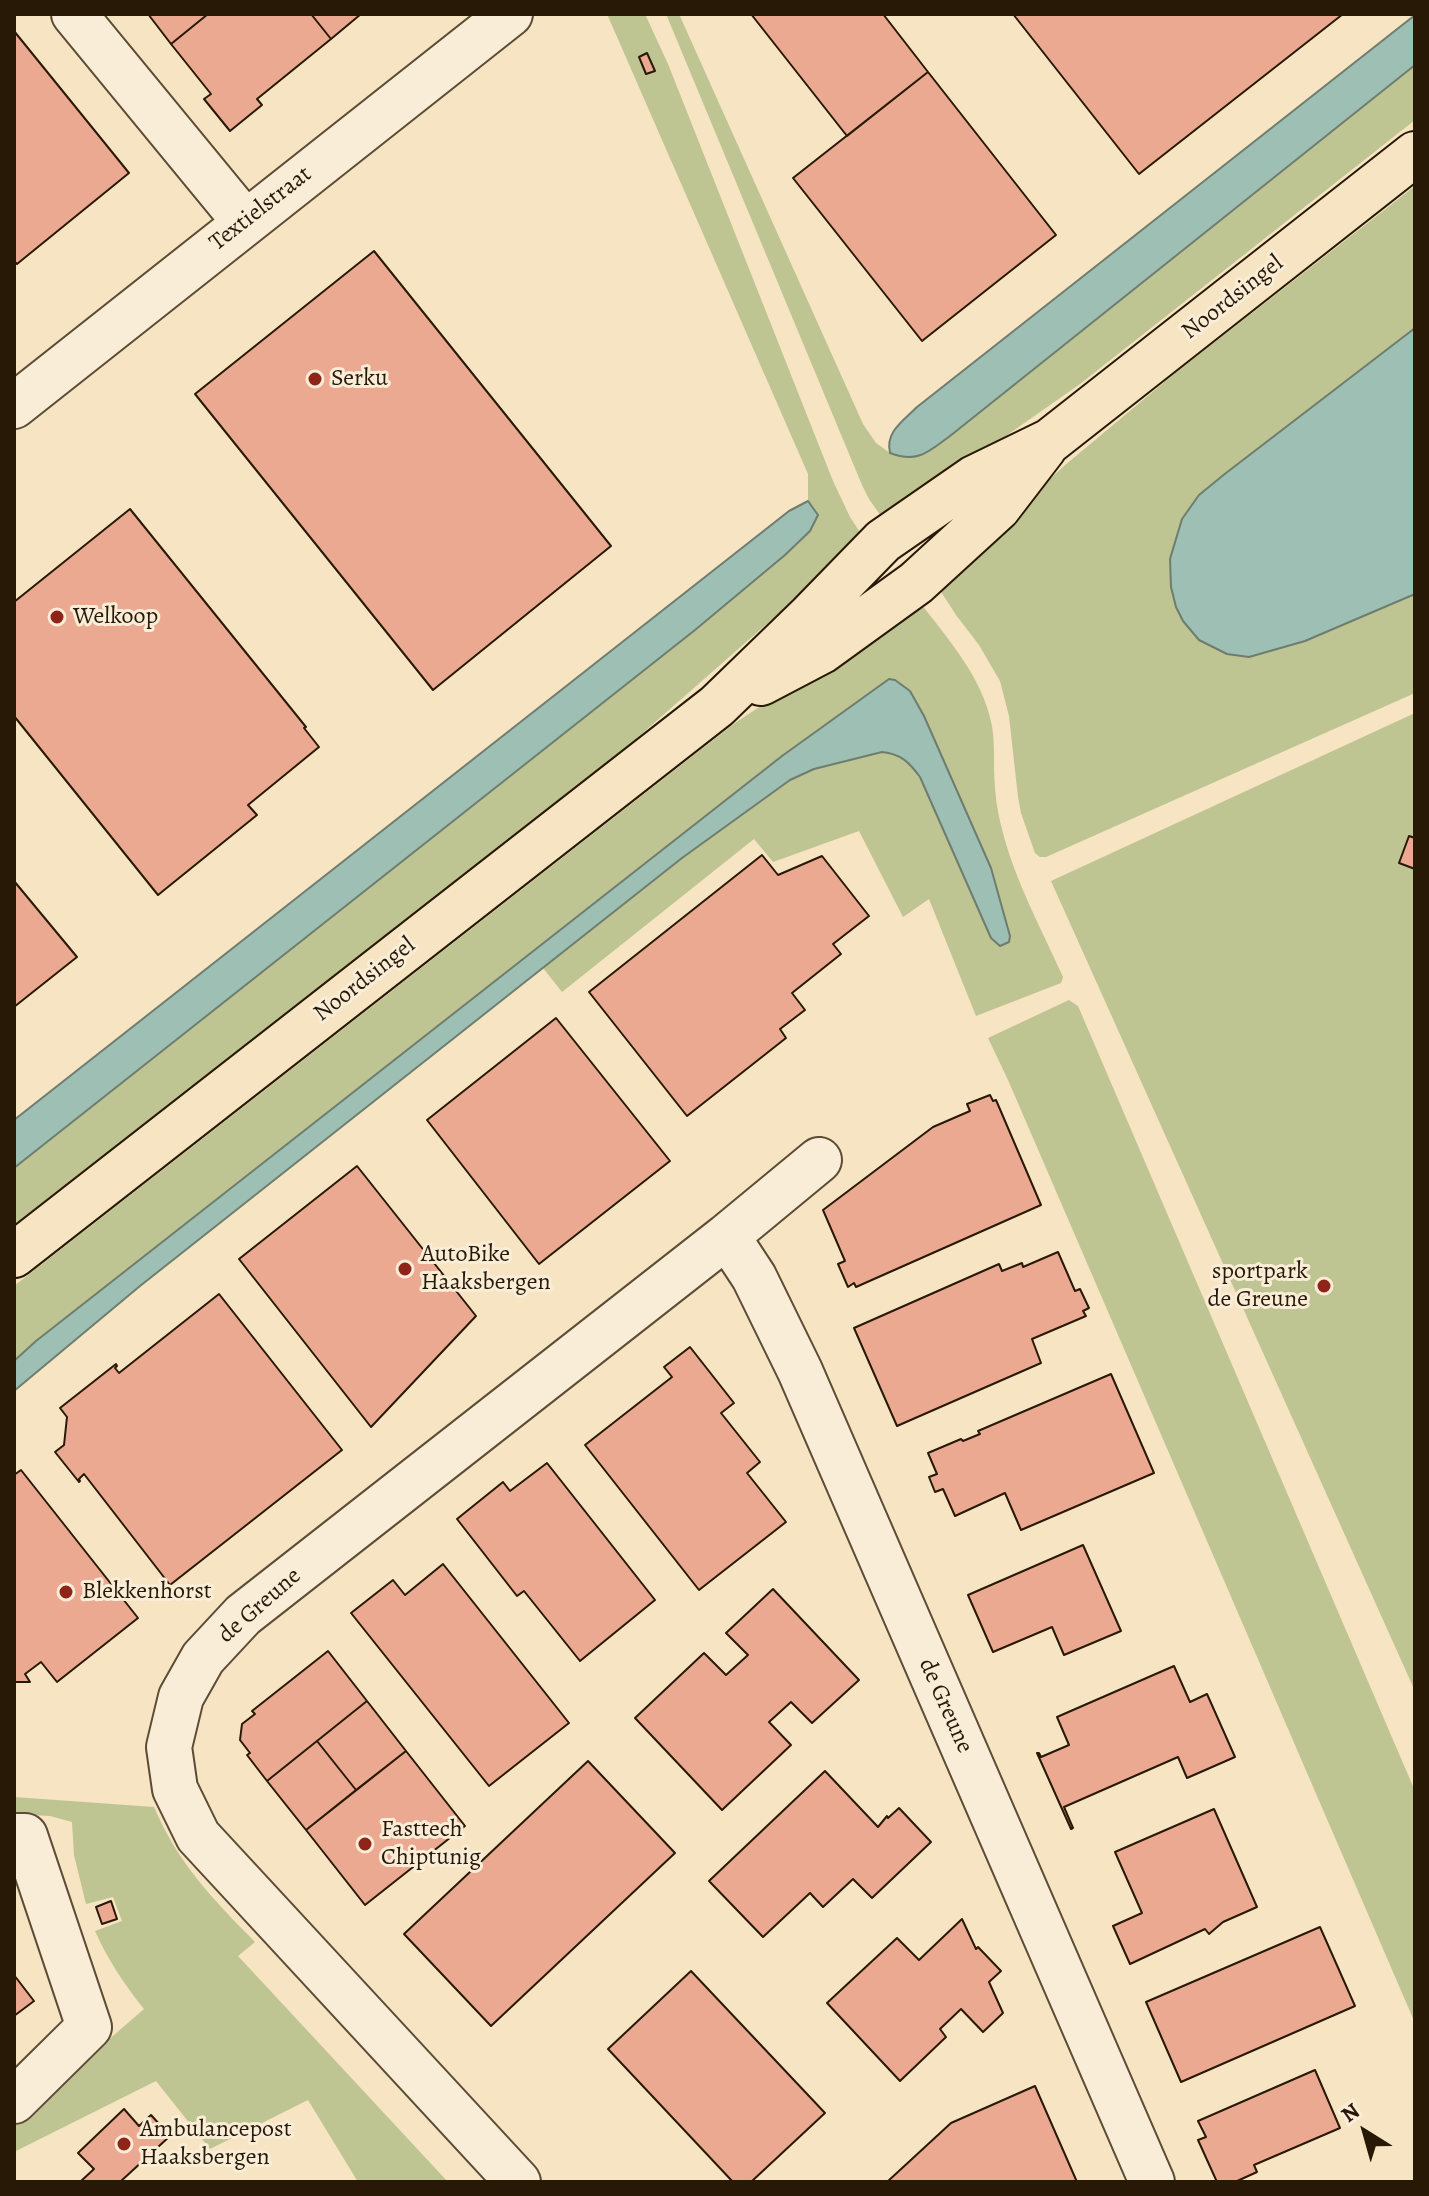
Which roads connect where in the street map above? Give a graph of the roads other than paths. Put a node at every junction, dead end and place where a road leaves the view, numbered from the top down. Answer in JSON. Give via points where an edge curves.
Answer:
{"nodes":[{"id":1,"x":74,"y":14,"type":"edge"},
{"id":2,"x":510,"y":14,"type":"edge"},
{"id":3,"x":1415,"y":154,"type":"edge"},
{"id":4,"x":245,"y":222,"type":"junction"},
{"id":5,"x":14,"y":406,"type":"edge"},
{"id":6,"x":819,"y":1160,"type":"dead end"},
{"id":7,"x":727,"y":1236,"type":"junction"},
{"id":8,"x":14,"y":1255,"type":"edge"},
{"id":9,"x":14,"y":1836,"type":"edge"},
{"id":10,"x":14,"y":2101,"type":"edge"},
{"id":11,"x":518,"y":2182,"type":"edge"},
{"id":12,"x":1152,"y":2182,"type":"edge"}],
"edges":[{"from":1,"to":4,"type":"street"},
{"from":2,"to":4,"type":"street","name":"Textielstraat"},
{"from":3,"to":8,"type":"main road","name":"Noordsingel","via":[[1050,441],[998,508],[916,583],[822,651],[717,706]]},
{"from":4,"to":5,"type":"street","name":"Textielstraat"},
{"from":6,"to":7,"type":"street","name":"de Greune"},
{"from":7,"to":11,"type":"street","name":"de Greune","via":[[243,1615],[203,1658],[181,1697],[169,1747],[175,1789],[198,1836]]},
{"from":7,"to":12,"type":"street","name":"de Greune","via":[[754,1277],[800,1371]]},
{"from":9,"to":10,"type":"street","via":[[25,1836],[89,2027]]}]}
